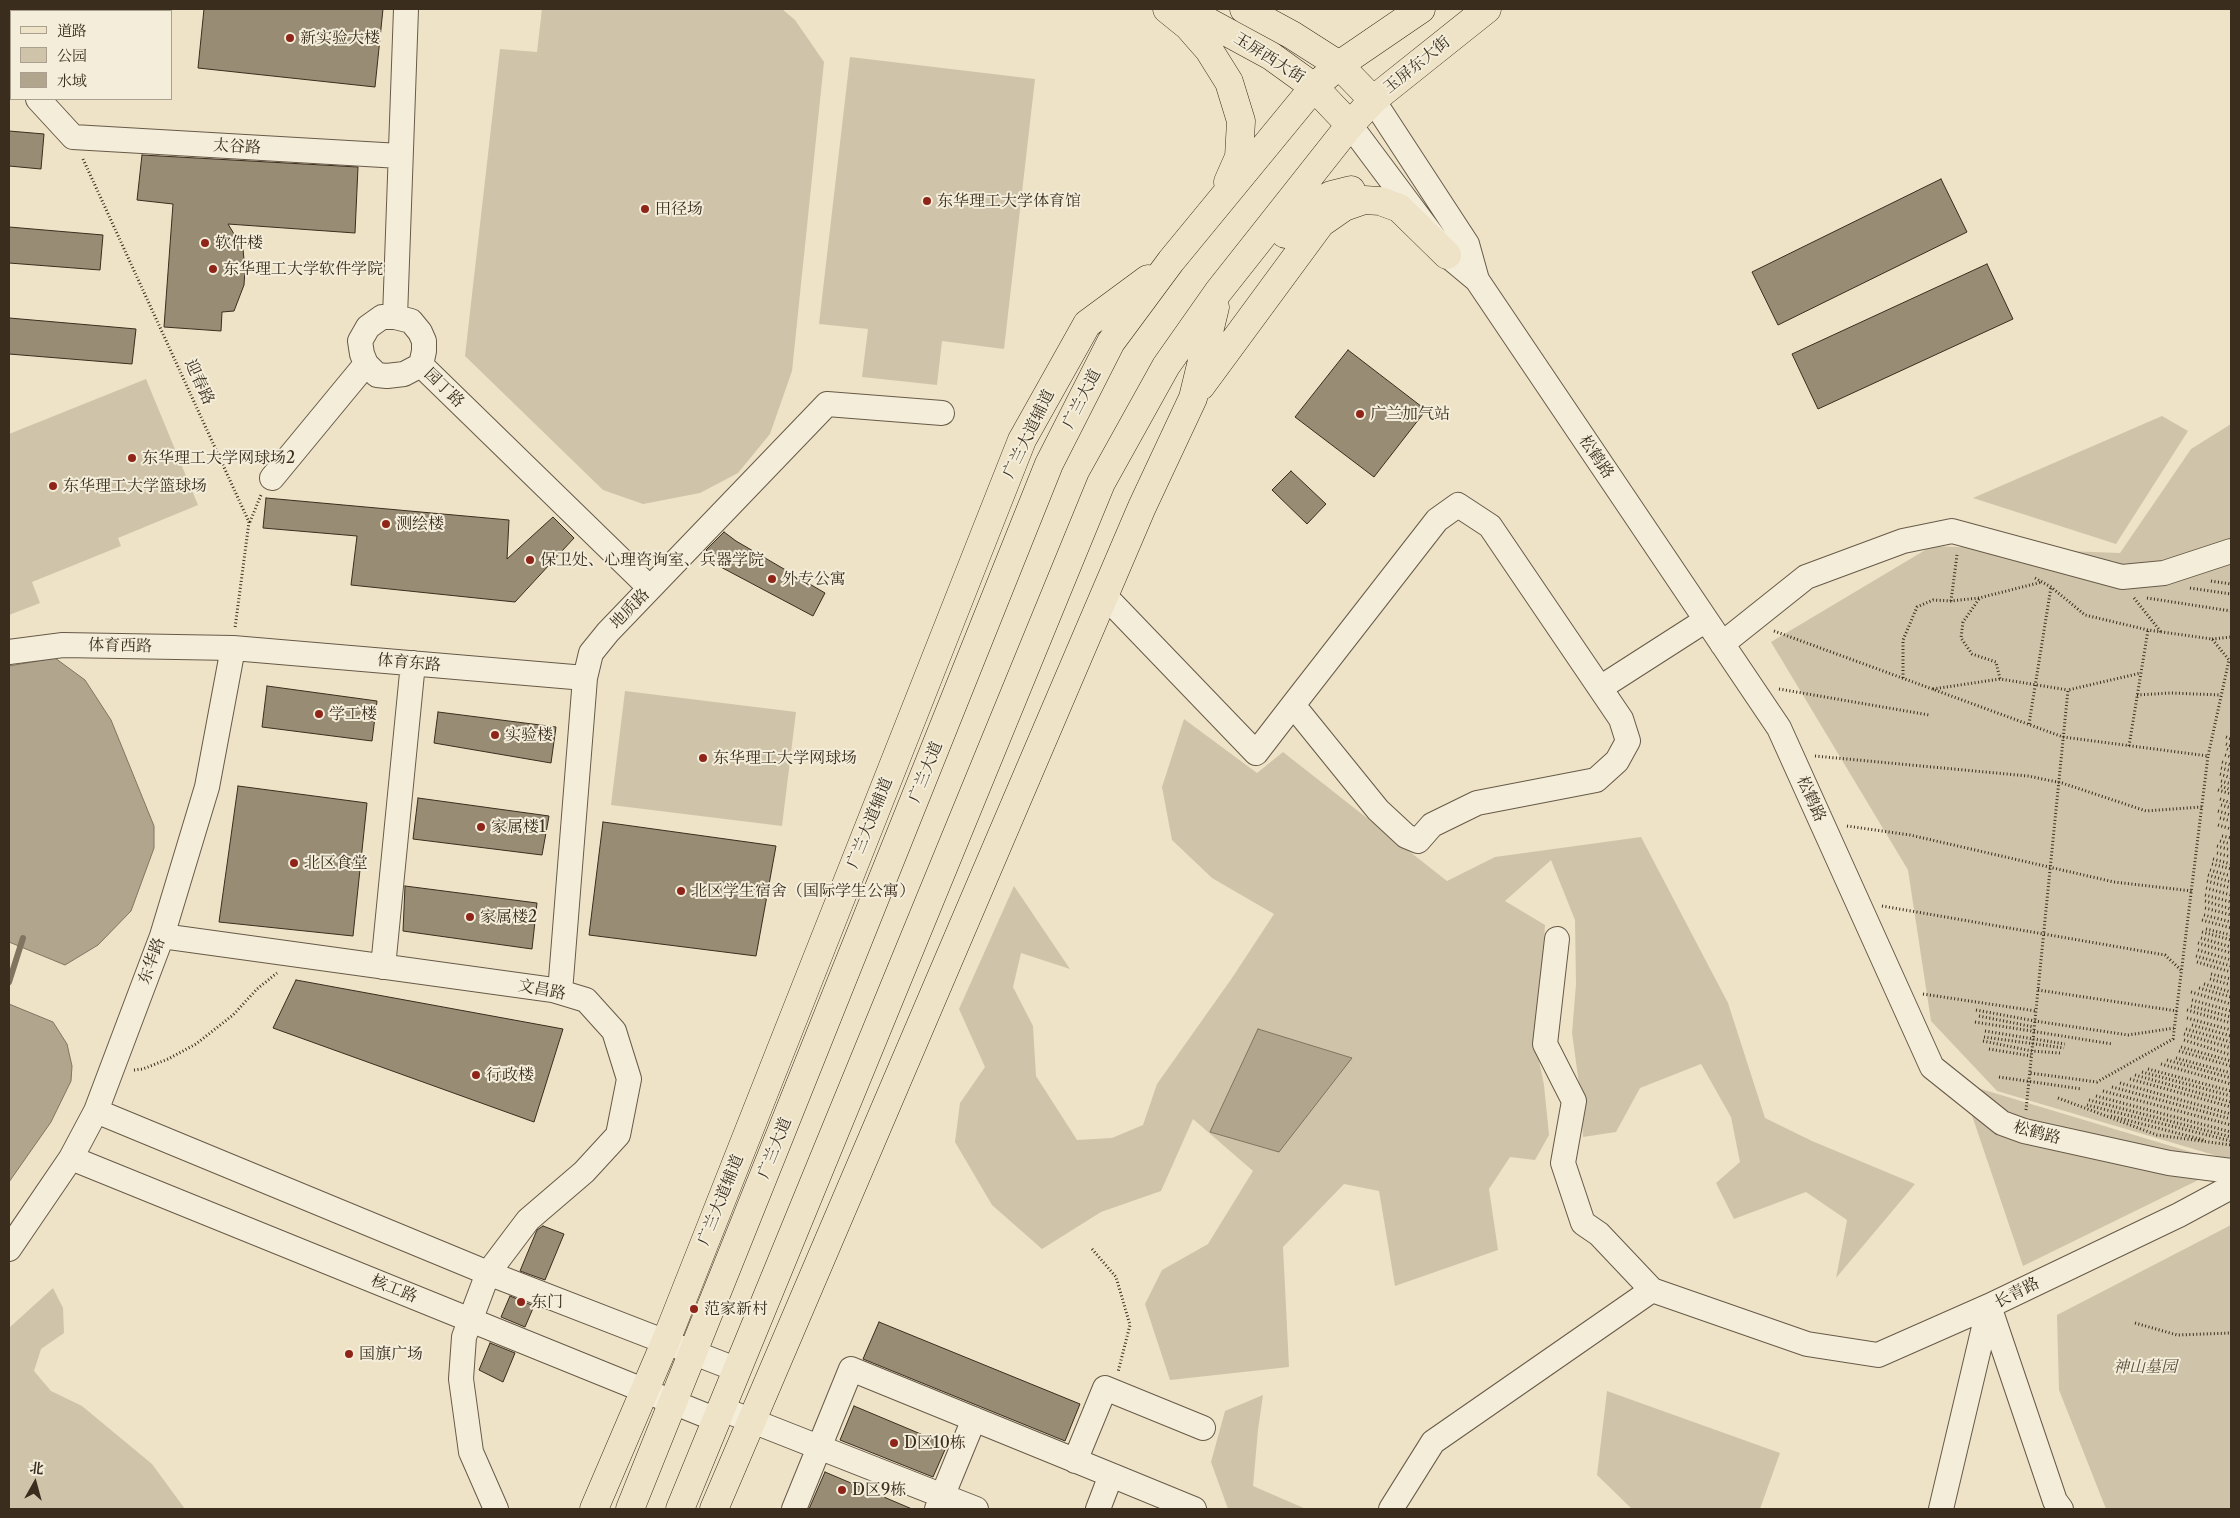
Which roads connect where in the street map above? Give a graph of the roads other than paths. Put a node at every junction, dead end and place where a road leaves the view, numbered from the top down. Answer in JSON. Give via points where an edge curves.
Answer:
{"nodes":[{"id":1,"x":406,"y":9,"type":"edge"},
{"id":2,"x":1167,"y":9,"type":"edge"},
{"id":3,"x":1176,"y":9,"type":"edge"},
{"id":4,"x":1244,"y":9,"type":"edge"},
{"id":5,"x":1421,"y":9,"type":"edge"},
{"id":6,"x":1487,"y":9,"type":"edge"},
{"id":7,"x":1339,"y":65,"type":"junction"},
{"id":8,"x":1314,"y":87,"type":"junction"},
{"id":9,"x":39,"y":100,"type":"edge"},
{"id":10,"x":1373,"y":100,"type":"junction"},
{"id":11,"x":1350,"y":124,"type":"junction"},
{"id":12,"x":400,"y":156,"type":"junction"},
{"id":13,"x":1217,"y":205,"type":"junction"},
{"id":14,"x":1399,"y":208,"type":"junction"},
{"id":15,"x":1447,"y":255,"type":"junction"},
{"id":16,"x":1171,"y":262,"type":"junction"},
{"id":17,"x":1477,"y":280,"type":"junction"},
{"id":18,"x":1218,"y":292,"type":"junction"},
{"id":19,"x":395,"y":317,"type":"junction"},
{"id":20,"x":1210,"y":326,"type":"junction"},
{"id":21,"x":366,"y":364,"type":"junction"},
{"id":22,"x":420,"y":365,"type":"junction"},
{"id":23,"x":1192,"y":398,"type":"junction"},
{"id":24,"x":942,"y":413,"type":"dead end"},
{"id":25,"x":272,"y":478,"type":"road end"},
{"id":26,"x":2231,"y":551,"type":"edge"},
{"id":27,"x":650,"y":588,"type":"junction"},
{"id":28,"x":1104,"y":595,"type":"junction"},
{"id":29,"x":1706,"y":620,"type":"junction"},
{"id":30,"x":1722,"y":644,"type":"junction"},
{"id":31,"x":232,"y":648,"type":"junction"},
{"id":32,"x":9,"y":652,"type":"edge"},
{"id":33,"x":413,"y":663,"type":"junction"},
{"id":34,"x":585,"y":678,"type":"junction"},
{"id":35,"x":1600,"y":688,"type":"junction"},
{"id":36,"x":1293,"y":705,"type":"junction"},
{"id":37,"x":162,"y":936,"type":"junction"},
{"id":38,"x":1557,"y":939,"type":"dead end"},
{"id":39,"x":383,"y":967,"type":"junction"},
{"id":40,"x":560,"y":992,"type":"junction"},
{"id":41,"x":96,"y":1111,"type":"junction"},
{"id":42,"x":71,"y":1158,"type":"junction"},
{"id":43,"x":2231,"y":1171,"type":"edge"},
{"id":44,"x":2231,"y":1187,"type":"edge"},
{"id":45,"x":9,"y":1249,"type":"edge"},
{"id":46,"x":488,"y":1273,"type":"junction"},
{"id":47,"x":1652,"y":1290,"type":"junction"},
{"id":48,"x":1989,"y":1306,"type":"junction"},
{"id":49,"x":471,"y":1320,"type":"junction"},
{"id":50,"x":664,"y":1343,"type":"junction"},
{"id":51,"x":693,"y":1354,"type":"junction"},
{"id":52,"x":738,"y":1370,"type":"junction"},
{"id":53,"x":644,"y":1390,"type":"junction"},
{"id":54,"x":674,"y":1402,"type":"junction"},
{"id":55,"x":720,"y":1414,"type":"junction"},
{"id":56,"x":974,"y":1419,"type":"junction"},
{"id":57,"x":750,"y":1420,"type":"junction"},
{"id":58,"x":1203,"y":1428,"type":"dead end"},
{"id":59,"x":819,"y":1447,"type":"junction"},
{"id":60,"x":1075,"y":1461,"type":"junction"},
{"id":61,"x":1111,"y":1476,"type":"junction"},
{"id":62,"x":940,"y":1502,"type":"edge"},
{"id":63,"x":496,"y":1509,"type":"edge"},
{"id":64,"x":594,"y":1509,"type":"edge"},
{"id":65,"x":630,"y":1509,"type":"edge"},
{"id":66,"x":680,"y":1509,"type":"edge"},
{"id":67,"x":714,"y":1509,"type":"edge"},
{"id":68,"x":794,"y":1509,"type":"edge"},
{"id":69,"x":976,"y":1509,"type":"edge"},
{"id":70,"x":1098,"y":1509,"type":"edge"},
{"id":71,"x":1194,"y":1509,"type":"edge"},
{"id":72,"x":1392,"y":1509,"type":"edge"},
{"id":73,"x":1941,"y":1509,"type":"edge"},
{"id":74,"x":2061,"y":1509,"type":"edge"}],
"edges":[{"from":1,"to":12,"type":"street"},
{"from":2,"to":13,"type":"main road","via":[[1188,26],[1209,50],[1229,82],[1241,121],[1239,157]]},
{"from":3,"to":8,"type":"main road","name":"玉屏西大街","via":[[1203,19],[1271,56]]},
{"from":4,"to":7,"type":"main road","name":"玉屏西大街"},
{"from":5,"to":7,"type":"main road"},
{"from":6,"to":10,"type":"main road","name":"玉屏东大街"},
{"from":7,"to":8,"type":"main road"},
{"from":7,"to":10,"type":"main road","name":"玉屏西大街"},
{"from":8,"to":11,"type":"main road","name":"玉屏西大街"},
{"from":8,"to":13,"type":"main road","name":"广兰大道"},
{"from":9,"to":12,"type":"street","name":"太谷路","via":[[73,137]]},
{"from":10,"to":11,"type":"main road","name":"玉屏东大街"},
{"from":10,"to":17,"type":"street","name":"松鹤路","via":[[1467,244]]},
{"from":11,"to":15,"type":"street","name":"松鹤路"},
{"from":11,"to":18,"type":"main road"},
{"from":12,"to":19,"type":"street"},
{"from":13,"to":16,"type":"main road","name":"广兰大道"},
{"from":14,"to":15,"type":"main road"},
{"from":14,"to":20,"type":"main road","via":[[1376,191],[1355,189],[1331,195],[1304,210]]},
{"from":14,"to":23,"type":"main road","via":[[1380,201],[1364,200],[1344,207],[1321,223]]},
{"from":15,"to":17,"type":"street","name":"松鹤路"},
{"from":16,"to":50,"type":"main road","name":"广兰大道辅道","via":[[1087,324],[1022,440]]},
{"from":16,"to":51,"type":"main road","name":"广兰大道","via":[[1111,342],[1049,464]]},
{"from":17,"to":29,"type":"street","name":"松鹤路"},
{"from":18,"to":20,"type":"main road"},
{"from":18,"to":52,"type":"main road","via":[[1166,366],[1101,483]]},
{"from":19,"to":21,"type":"street","via":[[382,317],[368,327],[360,341]]},
{"from":19,"to":22,"type":"street","name":"园丁路","via":[[411,321],[420,332],[424,341]]},
{"from":20,"to":23,"type":"main road"},
{"from":21,"to":22,"type":"street","via":[[377,375],[387,376],[404,374]]},
{"from":21,"to":25,"type":"street"},
{"from":22,"to":27,"type":"street","name":"园丁路"},
{"from":23,"to":28,"type":"main road"},
{"from":24,"to":27,"type":"street","name":"地质路","via":[[827,404]]},
{"from":26,"to":30,"type":"street","via":[[2164,573],[2122,577],[1952,531],[1903,541],[1806,577]]},
{"from":27,"to":34,"type":"street","name":"地质路","via":[[592,653]]},
{"from":28,"to":36,"type":"street","via":[[1256,753]]},
{"from":28,"to":57,"type":"main road"},
{"from":29,"to":30,"type":"street","name":"松鹤路"},
{"from":29,"to":35,"type":"street"},
{"from":30,"to":43,"type":"street","name":"松鹤路","via":[[1779,728],[1932,1067],[2002,1123],[2024,1131],[2169,1163]]},
{"from":31,"to":32,"type":"street","name":"体育西路","via":[[63,645]]},
{"from":31,"to":33,"type":"street","name":"体育东路"},
{"from":31,"to":37,"type":"street","name":"东华路","via":[[207,787]]},
{"from":33,"to":34,"type":"street","name":"体育东路"},
{"from":33,"to":39,"type":"street"},
{"from":34,"to":40,"type":"street","name":"地质路"},
{"from":35,"to":36,"type":"street","via":[[1621,719],[1628,741],[1617,762],[1596,780],[1477,803],[1432,825],[1418,841],[1406,836],[1378,810]]},
{"from":35,"to":36,"type":"street","via":[[1490,526],[1458,505],[1437,520]]},
{"from":37,"to":39,"type":"street","name":"文昌路"},
{"from":37,"to":41,"type":"street","name":"东华路"},
{"from":38,"to":47,"type":"street","via":[[1545,1044],[1574,1101],[1563,1163],[1582,1222],[1598,1234]]},
{"from":39,"to":40,"type":"street","name":"文昌路"},
{"from":40,"to":46,"type":"street","name":"文昌路","via":[[586,1000],[614,1031],[629,1079],[618,1135],[584,1172],[528,1220]]},
{"from":41,"to":42,"type":"street","name":"东华路"},
{"from":41,"to":46,"type":"street"},
{"from":42,"to":45,"type":"street","name":"东华路"},
{"from":42,"to":49,"type":"street","name":"核工路"},
{"from":44,"to":48,"type":"street","name":"长青路"},
{"from":46,"to":49,"type":"street","name":"文昌路"},
{"from":46,"to":50,"type":"street"},
{"from":47,"to":48,"type":"street","via":[[1806,1344],[1878,1355]]},
{"from":47,"to":72,"type":"street","via":[[1433,1442]]},
{"from":48,"to":73,"type":"street","name":"长青路"},
{"from":48,"to":74,"type":"street","via":[[2055,1501]]},
{"from":49,"to":53,"type":"street","name":"核工路"},
{"from":49,"to":63,"type":"street","name":"文昌路","via":[[464,1337],[461,1379],[471,1452]]},
{"from":50,"to":51,"type":"street"},
{"from":50,"to":53,"type":"main road","name":"广兰大道辅道"},
{"from":51,"to":52,"type":"street"},
{"from":51,"to":54,"type":"main road","name":"广兰大道"},
{"from":52,"to":55,"type":"main road"},
{"from":53,"to":54,"type":"street","name":"核工路"},
{"from":53,"to":64,"type":"main road","name":"广兰大道辅道"},
{"from":54,"to":55,"type":"street","name":"核工路"},
{"from":54,"to":65,"type":"main road","name":"广兰大道"},
{"from":55,"to":57,"type":"street","name":"核工路"},
{"from":55,"to":66,"type":"main road"},
{"from":56,"to":59,"type":"street","via":[[852,1369]]},
{"from":56,"to":60,"type":"street"},
{"from":56,"to":62,"type":"street"},
{"from":57,"to":59,"type":"street","name":"核工路"},
{"from":57,"to":67,"type":"main road"},
{"from":58,"to":60,"type":"street","via":[[1105,1388]]},
{"from":59,"to":62,"type":"street","name":"核工路"},
{"from":59,"to":68,"type":"street"},
{"from":60,"to":61,"type":"street"},
{"from":61,"to":70,"type":"street"},
{"from":61,"to":71,"type":"street"},
{"from":62,"to":69,"type":"street","name":"核工路"}]}
